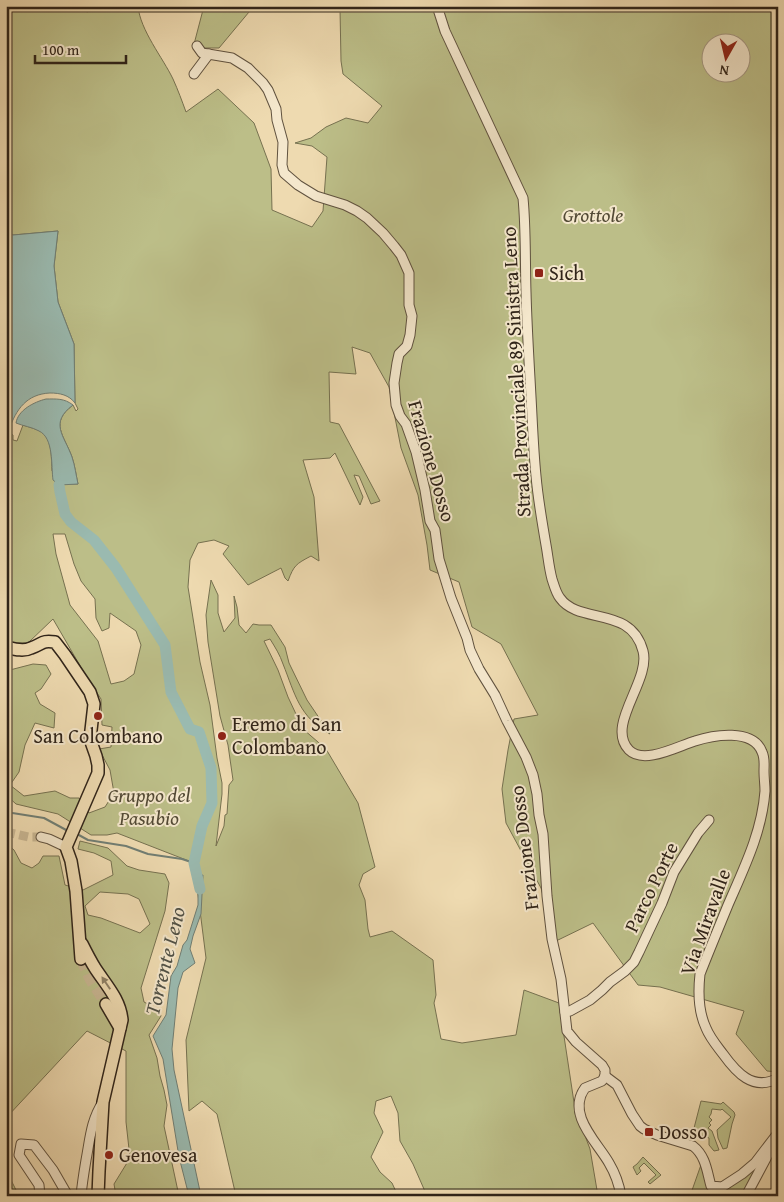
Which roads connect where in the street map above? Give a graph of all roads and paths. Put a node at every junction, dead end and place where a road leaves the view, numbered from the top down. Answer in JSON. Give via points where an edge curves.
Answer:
{"nodes":[{"id":1,"x":437,"y":6,"type":"edge"},
{"id":2,"x":197,"y":46,"type":"dead end"},
{"id":3,"x":209,"y":54,"type":"junction"},
{"id":4,"x":194,"y":74,"type":"dead end"},
{"id":5,"x":6,"y":647,"type":"edge"},
{"id":6,"x":709,"y":820,"type":"dead end"},
{"id":7,"x":760,"y":822,"type":"joint"},
{"id":8,"x":41,"y":837,"type":"tunnel mouth"},
{"id":9,"x":67,"y":844,"type":"junction"},
{"id":10,"x":80,"y":940,"type":"junction"},
{"id":11,"x":81,"y":959,"type":"tunnel mouth"},
{"id":12,"x":106,"y":1004,"type":"tunnel mouth"},
{"id":13,"x":565,"y":1011,"type":"junction"},
{"id":14,"x":120,"y":1028,"type":"junction"},
{"id":15,"x":605,"y":1076,"type":"junction"},
{"id":16,"x":778,"y":1078,"type":"edge"},
{"id":17,"x":103,"y":1102,"type":"junction"},
{"id":18,"x":775,"y":1136,"type":"edge"},
{"id":19,"x":712,"y":1186,"type":"junction"},
{"id":20,"x":40,"y":1196,"type":"edge"},
{"id":21,"x":68,"y":1196,"type":"edge"},
{"id":22,"x":80,"y":1196,"type":"edge"},
{"id":23,"x":98,"y":1196,"type":"edge"},
{"id":24,"x":621,"y":1196,"type":"edge"},
{"id":25,"x":707,"y":1196,"type":"edge"},
{"id":26,"x":746,"y":1196,"type":"edge"}],
"edges":[{"from":1,"to":7,"type":"street","name":"Strada Provinciale 89 Sinistra Leno","via":[[445,31],[522,198],[536,475],[552,579],[559,598],[571,607],[624,624],[640,642],[645,659],[643,669],[622,724],[622,738],[632,753],[652,755],[711,737],[739,736],[760,746],[764,758],[765,790]]},
{"from":2,"to":3,"type":"street","name":"Frazione Dosso","via":[[202,53]]},
{"from":3,"to":4,"type":"street"},
{"from":3,"to":13,"type":"street","name":"Frazione Dosso","via":[[232,58],[248,68],[268,90],[284,142],[284,173],[316,196],[367,218],[397,251],[409,273],[412,316],[408,346],[399,354],[397,363],[394,383],[396,405],[416,452],[439,560],[470,650],[533,775],[543,834],[552,938]]},
{"from":5,"to":9,"type":"main road","via":[[29,649],[45,641],[55,642],[90,692],[94,704],[90,739],[98,774]]},
{"from":6,"to":13,"type":"street","name":"Parco Porte","via":[[674,872],[634,962],[590,1000],[570,1012]]},
{"from":7,"to":16,"type":"street","name":"Via Miravalle","via":[[700,974],[699,994],[710,1038],[735,1070],[758,1082]]},
{"from":8,"to":9,"type":"street"},
{"from":9,"to":10,"type":"main road","via":[[76,891]]},
{"from":10,"to":11,"type":"main road"},
{"from":14,"to":10,"type":"main road","one_way":true,"via":[[121,1009]]},
{"from":12,"to":14,"type":"main road"},
{"from":13,"to":15,"type":"street","via":[[570,1036],[602,1065]]},
{"from":14,"to":17,"type":"main road"},
{"from":15,"to":19,"type":"street","via":[[617,1085],[640,1126],[697,1149]]},
{"from":15,"to":24,"type":"street","via":[[602,1081],[584,1088],[579,1110],[615,1174]]},
{"from":17,"to":22,"type":"street","via":[[93,1122]]},
{"from":17,"to":23,"type":"main road"},
{"from":18,"to":19,"type":"street","via":[[755,1164],[722,1187]]},
{"from":18,"to":26,"type":"street"},
{"from":19,"to":25,"type":"street"},
{"from":20,"to":21,"type":"street","via":[[39,1185],[19,1156],[21,1144],[34,1145],[54,1170]]}]}
